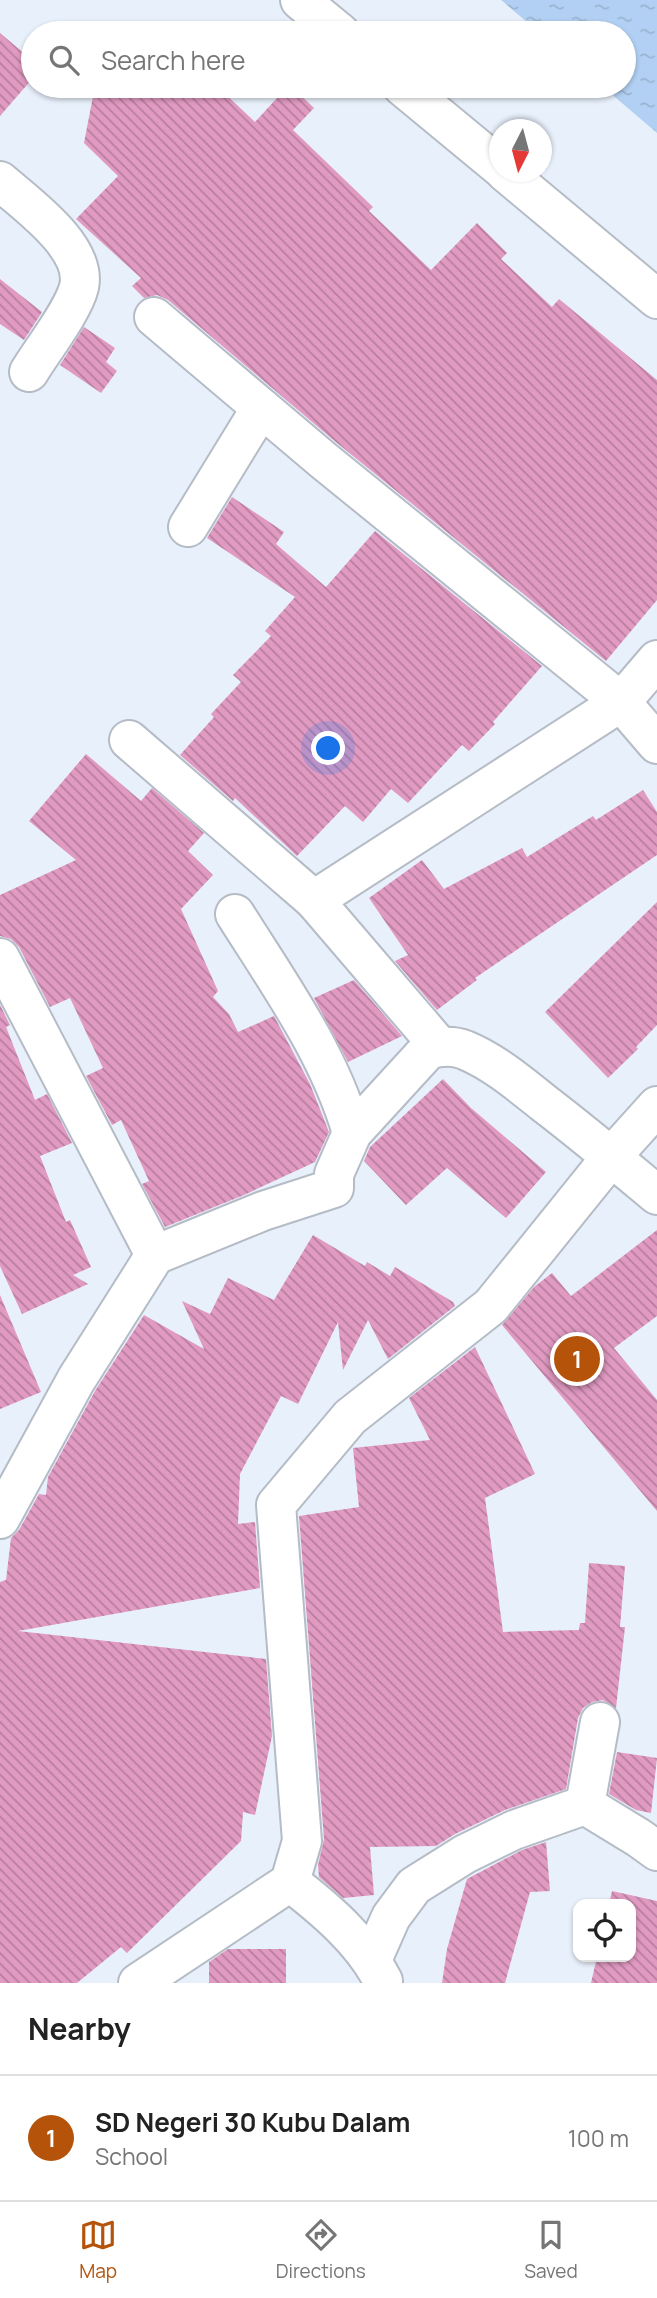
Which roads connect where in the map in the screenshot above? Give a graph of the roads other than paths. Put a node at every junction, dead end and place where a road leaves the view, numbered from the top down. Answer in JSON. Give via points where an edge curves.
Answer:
{"nodes":[{"id":1,"x":300,"y":0,"type":"edge"},
{"id":2,"x":325,"y":21,"type":"edge"},
{"id":3,"x":416,"y":98,"type":"edge"},
{"id":4,"x":489,"y":159,"type":"edge"},
{"id":5,"x":0,"y":181,"type":"edge"},
{"id":6,"x":517,"y":182,"type":"edge"},
{"id":7,"x":657,"y":299,"type":"edge"},
{"id":8,"x":153,"y":317,"type":"dead end"},
{"id":9,"x":29,"y":372,"type":"dead end"},
{"id":10,"x":261,"y":408,"type":"junction"},
{"id":11,"x":188,"y":527,"type":"dead end"},
{"id":12,"x":657,"y":660,"type":"edge"},
{"id":13,"x":621,"y":702,"type":"junction"},
{"id":14,"x":129,"y":740,"type":"dead end"},
{"id":15,"x":657,"y":744,"type":"edge"},
{"id":16,"x":314,"y":900,"type":"junction"},
{"id":17,"x":235,"y":914,"type":"dead end"},
{"id":18,"x":0,"y":958,"type":"edge"},
{"id":19,"x":439,"y":1046,"type":"junction"},
{"id":20,"x":657,"y":1106,"type":"edge"},
{"id":21,"x":352,"y":1133,"type":"junction"},
{"id":22,"x":611,"y":1156,"type":"junction"},
{"id":23,"x":657,"y":1195,"type":"edge"},
{"id":24,"x":155,"y":1255,"type":"junction"},
{"id":25,"x":3,"y":1498,"type":"edge"},
{"id":26,"x":600,"y":1722,"type":"dead end"},
{"id":27,"x":585,"y":1805,"type":"junction"},
{"id":28,"x":657,"y":1851,"type":"edge"},
{"id":29,"x":290,"y":1882,"type":"junction"},
{"id":30,"x":378,"y":1971,"type":"edge"},
{"id":31,"x":138,"y":1983,"type":"edge"}],
"edges":[{"from":1,"to":2,"type":"street"},
{"from":3,"to":4,"type":"street"},
{"from":5,"to":9,"type":"street","via":[[54,227],[68,245],[80,283]]},
{"from":6,"to":7,"type":"street"},
{"from":8,"to":10,"type":"street"},
{"from":10,"to":11,"type":"street"},
{"from":10,"to":13,"type":"street"},
{"from":12,"to":13,"type":"street"},
{"from":13,"to":15,"type":"street"},
{"from":13,"to":16,"type":"street"},
{"from":14,"to":16,"type":"street"},
{"from":16,"to":19,"type":"street"},
{"from":17,"to":21,"type":"street","via":[[310,1034],[343,1102]]},
{"from":18,"to":24,"type":"street"},
{"from":19,"to":21,"type":"street","via":[[428,1050]]},
{"from":19,"to":22,"type":"street","via":[[465,1050],[508,1075]]},
{"from":20,"to":22,"type":"street"},
{"from":21,"to":24,"type":"street","via":[[334,1174],[334,1188]]},
{"from":22,"to":23,"type":"street"},
{"from":22,"to":29,"type":"street","via":[[491,1306],[350,1417],[276,1505],[302,1841]]},
{"from":24,"to":25,"type":"street"},
{"from":26,"to":27,"type":"street"},
{"from":27,"to":28,"type":"street"},
{"from":27,"to":30,"type":"street","via":[[514,1830],[414,1886],[391,1917]]},
{"from":29,"to":30,"type":"street","via":[[317,1902]]},
{"from":29,"to":31,"type":"street"}]}
